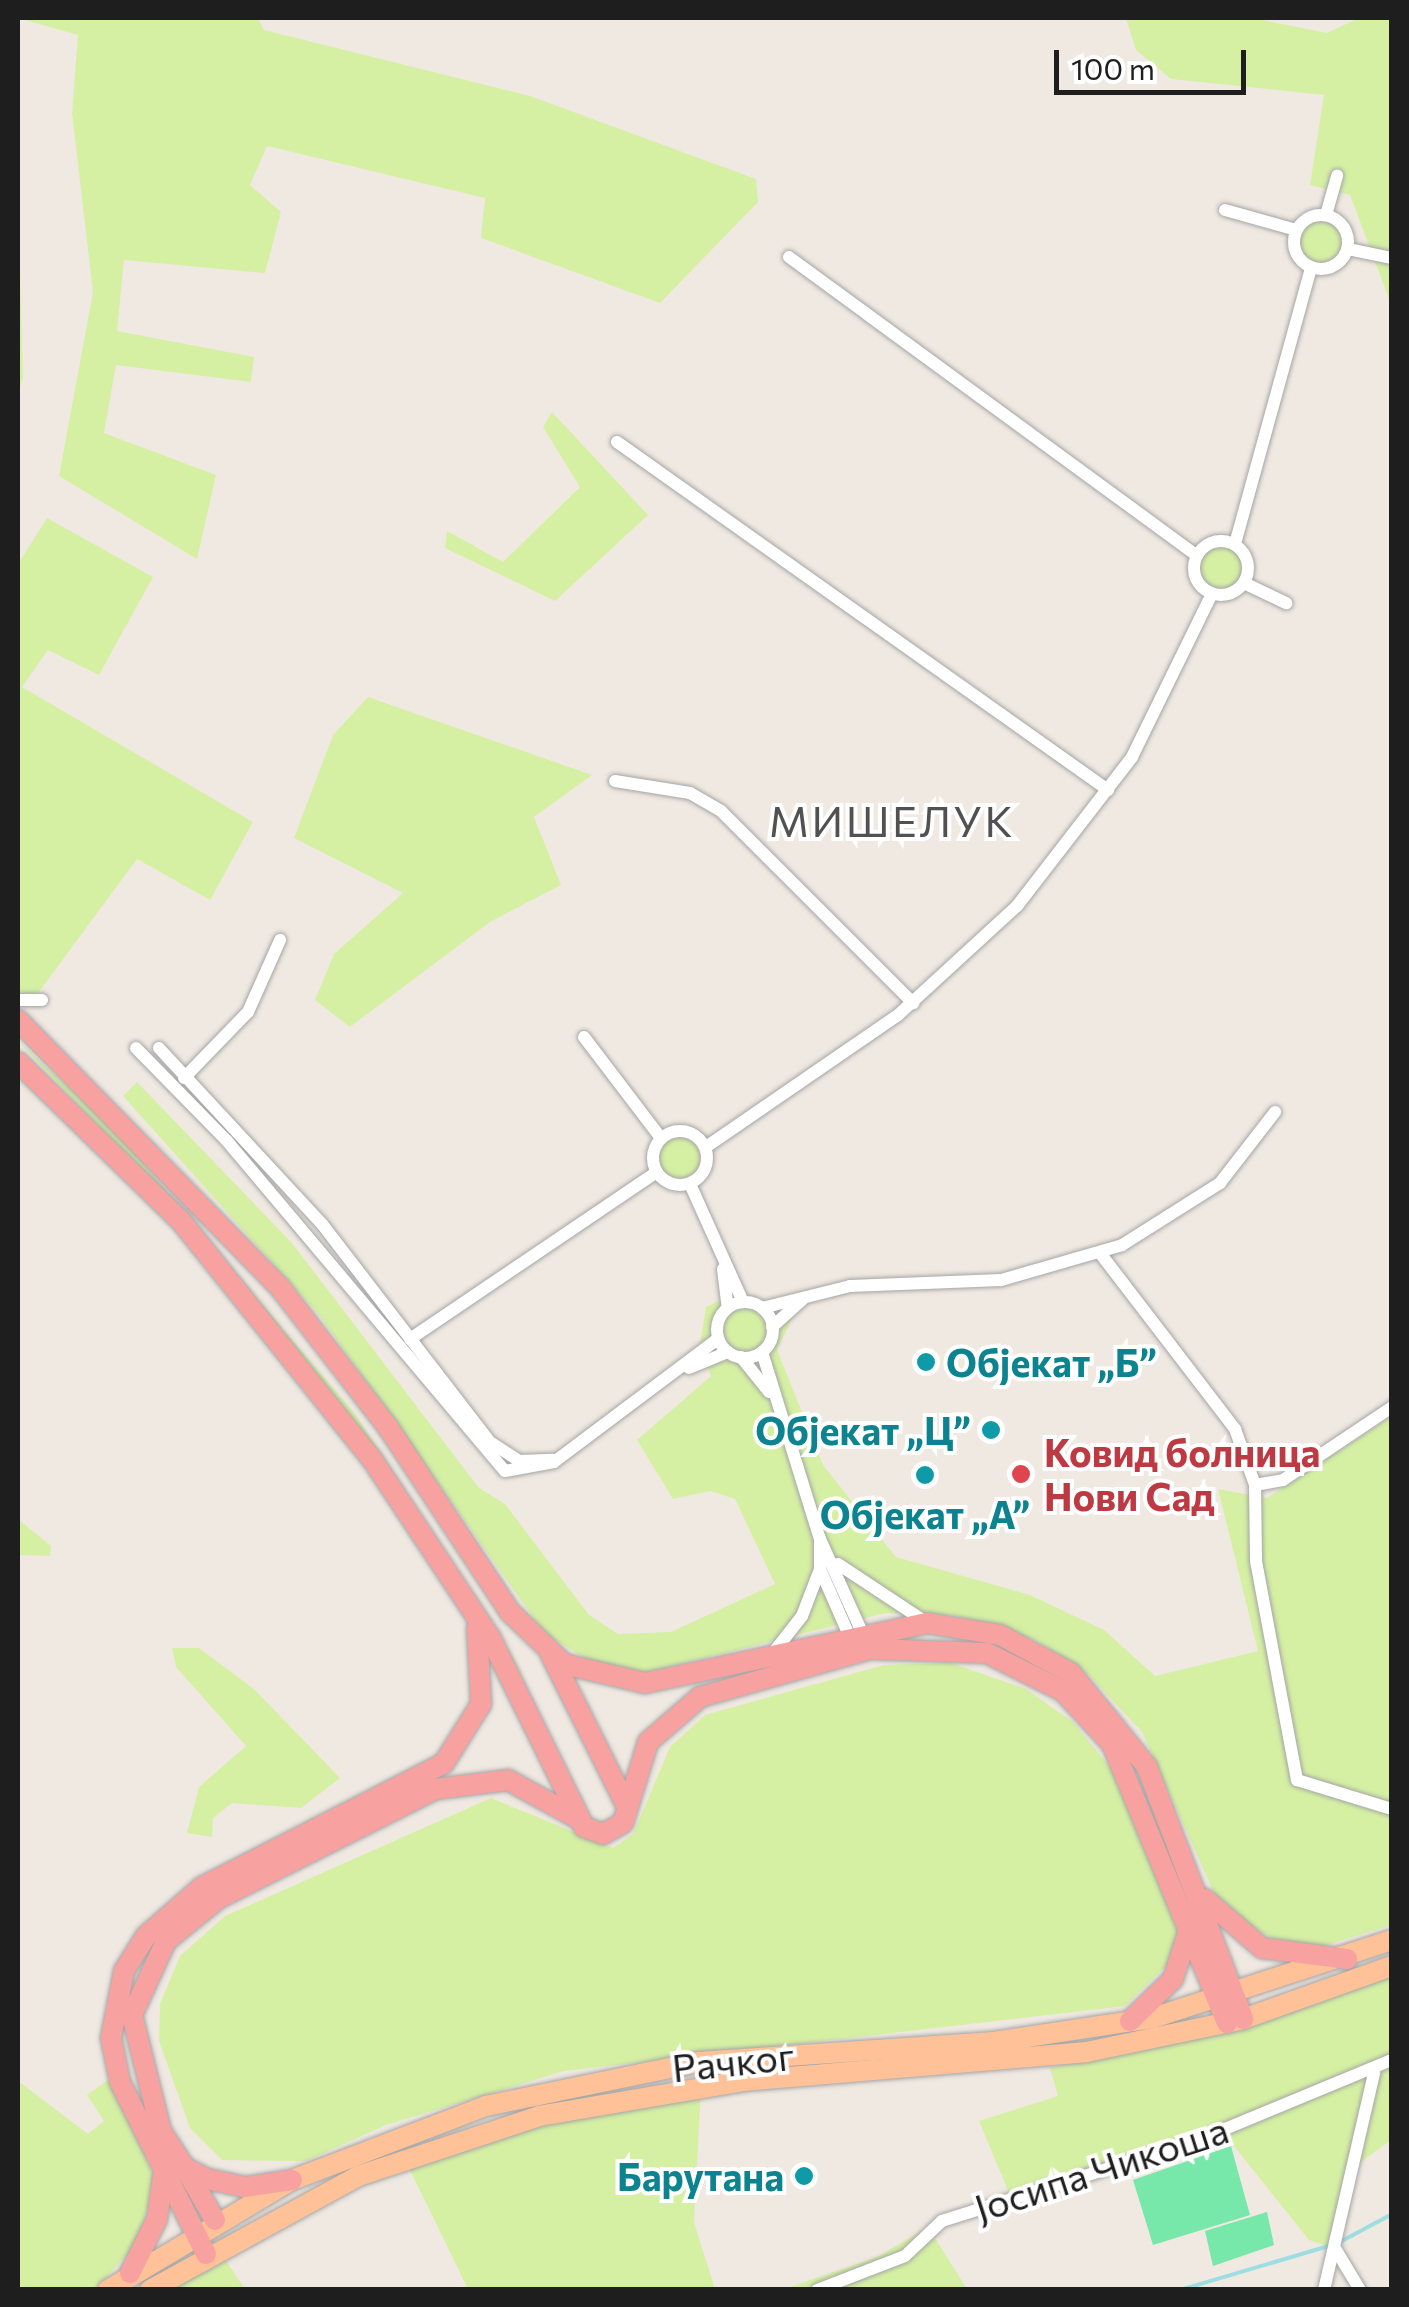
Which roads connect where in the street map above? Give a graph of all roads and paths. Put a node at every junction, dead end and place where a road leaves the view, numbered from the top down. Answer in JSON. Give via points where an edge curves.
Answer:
{"nodes":[{"id":1,"x":1337,"y":176,"type":"dead end"},
{"id":2,"x":1225,"y":210,"type":"dead end"},
{"id":3,"x":1326,"y":215,"type":"junction"},
{"id":4,"x":1296,"y":230,"type":"junction"},
{"id":5,"x":1348,"y":249,"type":"junction"},
{"id":6,"x":789,"y":258,"type":"dead end"},
{"id":7,"x":1392,"y":258,"type":"edge"},
{"id":8,"x":1312,"y":268,"type":"junction"},
{"id":9,"x":617,"y":442,"type":"dead end"},
{"id":10,"x":1235,"y":544,"type":"junction"},
{"id":11,"x":1196,"y":556,"type":"junction"},
{"id":12,"x":1244,"y":583,"type":"junction"},
{"id":13,"x":1212,"y":594,"type":"junction"},
{"id":14,"x":1286,"y":602,"type":"dead end"},
{"id":15,"x":615,"y":781,"type":"dead end"},
{"id":16,"x":1108,"y":790,"type":"junction"},
{"id":17,"x":280,"y":940,"type":"dead end"},
{"id":18,"x":18,"y":1000,"type":"edge"},
{"id":19,"x":42,"y":1000,"type":"dead end"},
{"id":20,"x":913,"y":1003,"type":"junction"},
{"id":21,"x":18,"y":1020,"type":"edge"},
{"id":22,"x":584,"y":1037,"type":"dead end"},
{"id":23,"x":136,"y":1048,"type":"dead end"},
{"id":24,"x":160,"y":1048,"type":"dead end"},
{"id":25,"x":18,"y":1062,"type":"edge"},
{"id":26,"x":187,"y":1075,"type":"junction"},
{"id":27,"x":175,"y":1086,"type":"junction"},
{"id":28,"x":1275,"y":1112,"type":"dead end"},
{"id":29,"x":661,"y":1138,"type":"junction"},
{"id":30,"x":706,"y":1147,"type":"junction"},
{"id":31,"x":657,"y":1172,"type":"junction"},
{"id":32,"x":690,"y":1184,"type":"junction"},
{"id":33,"x":1100,"y":1253,"type":"junction"},
{"id":34,"x":723,"y":1269,"type":"junction"},
{"id":35,"x":803,"y":1299,"type":"junction"},
{"id":36,"x":743,"y":1302,"type":"junction"},
{"id":37,"x":728,"y":1308,"type":"junction"},
{"id":38,"x":762,"y":1308,"type":"junction"},
{"id":39,"x":772,"y":1327,"type":"junction"},
{"id":40,"x":414,"y":1336,"type":"junction"},
{"id":41,"x":718,"y":1339,"type":"junction"},
{"id":42,"x":401,"y":1346,"type":"junction"},
{"id":43,"x":762,"y":1352,"type":"junction"},
{"id":44,"x":734,"y":1355,"type":"junction"},
{"id":45,"x":687,"y":1369,"type":"junction"},
{"id":46,"x":769,"y":1392,"type":"junction"},
{"id":47,"x":1392,"y":1407,"type":"edge"},
{"id":48,"x":560,"y":1458,"type":"junction"},
{"id":49,"x":1255,"y":1485,"type":"junction"},
{"id":50,"x":820,"y":1539,"type":"junction"},
{"id":51,"x":836,"y":1563,"type":"junction"},
{"id":52,"x":820,"y":1569,"type":"junction"},
{"id":53,"x":469,"y":1603,"type":"junction"},
{"id":54,"x":927,"y":1623,"type":"junction"},
{"id":55,"x":859,"y":1642,"type":"junction"},
{"id":56,"x":773,"y":1654,"type":"junction"},
{"id":57,"x":551,"y":1655,"type":"junction"},
{"id":58,"x":628,"y":1809,"type":"junction"},
{"id":59,"x":1392,"y":1810,"type":"edge"},
{"id":60,"x":577,"y":1818,"type":"junction"},
{"id":61,"x":1198,"y":1890,"type":"junction"},
{"id":62,"x":1190,"y":1927,"type":"junction"},
{"id":63,"x":1392,"y":1940,"type":"edge"},
{"id":64,"x":1347,"y":1959,"type":"junction"},
{"id":65,"x":1392,"y":1966,"type":"edge"},
{"id":66,"x":1231,"y":2010,"type":"junction"},
{"id":67,"x":1130,"y":2021,"type":"junction"},
{"id":68,"x":1392,"y":2060,"type":"edge"},
{"id":69,"x":1374,"y":2073,"type":"junction"},
{"id":70,"x":185,"y":2168,"type":"junction"},
{"id":71,"x":163,"y":2176,"type":"junction"},
{"id":72,"x":292,"y":2180,"type":"junction"},
{"id":73,"x":214,"y":2220,"type":"junction"},
{"id":74,"x":193,"y":2232,"type":"junction"},
{"id":75,"x":1336,"y":2250,"type":"junction"},
{"id":76,"x":206,"y":2254,"type":"junction"},
{"id":77,"x":130,"y":2274,"type":"junction"},
{"id":78,"x":108,"y":2290,"type":"edge"},
{"id":79,"x":150,"y":2290,"type":"edge"},
{"id":80,"x":817,"y":2290,"type":"edge"},
{"id":81,"x":1324,"y":2290,"type":"edge"},
{"id":82,"x":1360,"y":2290,"type":"edge"}],
"edges":[{"from":1,"to":3,"type":"street"},
{"from":2,"to":4,"type":"street"},
{"from":3,"to":4,"type":"street"},
{"from":3,"to":5,"type":"street","via":[[1346,231]]},
{"from":4,"to":8,"type":"street","via":[[1297,256]]},
{"from":5,"to":7,"type":"street"},
{"from":5,"to":8,"type":"street","via":[[1330,268]]},
{"from":6,"to":11,"type":"street"},
{"from":8,"to":10,"type":"street"},
{"from":9,"to":16,"type":"street"},
{"from":10,"to":11,"type":"street","via":[[1218,540]]},
{"from":10,"to":12,"type":"street","via":[[1248,566]]},
{"from":11,"to":13,"type":"street","via":[[1197,582]]},
{"from":12,"to":13,"type":"street"},
{"from":12,"to":14,"type":"street"},
{"from":13,"to":16,"type":"street","via":[[1157,715]]},
{"from":15,"to":20,"type":"street","via":[[690,793],[721,810]]},
{"from":16,"to":20,"type":"street","via":[[1017,906]]},
{"from":17,"to":26,"type":"street","via":[[248,1012]]},
{"from":18,"to":19,"type":"street"},
{"from":20,"to":30,"type":"street"},
{"from":21,"to":57,"type":"highway","via":[[282,1290],[388,1427],[510,1612]]},
{"from":22,"to":29,"type":"street"},
{"from":23,"to":27,"type":"street"},
{"from":24,"to":26,"type":"street"},
{"from":25,"to":53,"type":"highway","via":[[246,1296]]},
{"from":26,"to":27,"type":"street"},
{"from":26,"to":40,"type":"street"},
{"from":27,"to":42,"type":"street"},
{"from":28,"to":33,"type":"street","via":[[1235,1168],[1190,1208]]},
{"from":29,"to":30,"type":"street","via":[[686,1130]]},
{"from":29,"to":31,"type":"street"},
{"from":30,"to":32,"type":"street","via":[[704,1172]]},
{"from":31,"to":32,"type":"street"},
{"from":31,"to":40,"type":"street"},
{"from":32,"to":34,"type":"street"},
{"from":33,"to":35,"type":"street","via":[[1001,1280],[863,1284]]},
{"from":33,"to":49,"type":"street","via":[[1235,1429]]},
{"from":34,"to":36,"type":"street"},
{"from":34,"to":37,"type":"street"},
{"from":35,"to":38,"type":"street"},
{"from":35,"to":39,"type":"street"},
{"from":36,"to":37,"type":"street"},
{"from":36,"to":38,"type":"street"},
{"from":37,"to":41,"type":"street"},
{"from":38,"to":39,"type":"street"},
{"from":39,"to":43,"type":"street"},
{"from":40,"to":42,"type":"street"},
{"from":40,"to":48,"type":"street","via":[[506,1456]]},
{"from":41,"to":44,"type":"street"},
{"from":41,"to":45,"type":"street"},
{"from":42,"to":48,"type":"street","via":[[489,1460],[526,1474]]},
{"from":43,"to":44,"type":"street"},
{"from":43,"to":46,"type":"street"},
{"from":44,"to":45,"type":"street"},
{"from":44,"to":46,"type":"street"},
{"from":45,"to":48,"type":"street"},
{"from":46,"to":50,"type":"street"},
{"from":47,"to":49,"type":"street","via":[[1283,1480]]},
{"from":49,"to":59,"type":"street","via":[[1256,1561],[1297,1780]]},
{"from":50,"to":51,"type":"street"},
{"from":50,"to":52,"type":"street"},
{"from":51,"to":54,"type":"street"},
{"from":51,"to":55,"type":"street"},
{"from":52,"to":55,"type":"street"},
{"from":52,"to":56,"type":"street","via":[[802,1616]]},
{"from":53,"to":60,"type":"highway"},
{"from":53,"to":71,"type":"highway","via":[[485,1663],[481,1704],[444,1763],[202,1887],[146,1936],[124,1970],[114,2058]]},
{"from":54,"to":55,"type":"highway"},
{"from":54,"to":61,"type":"highway","via":[[1014,1640],[1100,1699],[1147,1767]]},
{"from":55,"to":56,"type":"highway"},
{"from":55,"to":58,"type":"highway","via":[[686,1704],[648,1742]]},
{"from":55,"to":62,"type":"highway","via":[[987,1653],[1074,1701],[1133,1782]]},
{"from":56,"to":57,"type":"highway","via":[[628,1684]]},
{"from":57,"to":58,"type":"highway"},
{"from":58,"to":60,"type":"highway","via":[[609,1833]]},
{"from":60,"to":70,"type":"highway","via":[[508,1780],[436,1789],[218,1898],[166,1941],[136,1997],[134,2050],[161,2131]]},
{"from":61,"to":64,"type":"highway","via":[[1262,1948]]},
{"from":61,"to":66,"type":"highway"},
{"from":62,"to":66,"type":"highway"},
{"from":62,"to":67,"type":"highway","via":[[1178,1971]]},
{"from":63,"to":64,"type":"main road","name":"Рачког"},
{"from":64,"to":66,"type":"main road","name":"Рачког"},
{"from":65,"to":66,"type":"main road","name":"Рачког"},
{"from":66,"to":67,"type":"main road","name":"Рачког"},
{"from":66,"to":76,"type":"main road","name":"Рачког","via":[[1087,2052],[743,2081],[580,2106],[402,2159]]},
{"from":67,"to":72,"type":"main road","name":"Рачког","via":[[624,2074],[440,2120]]},
{"from":68,"to":69,"type":"street","name":"Јосипа Чикоша"},
{"from":69,"to":75,"type":"street","via":[[1334,2235]]},
{"from":69,"to":80,"type":"street","name":"Јосипа Чикоша","via":[[942,2221],[904,2256]]},
{"from":70,"to":72,"type":"highway","via":[[245,2187]]},
{"from":70,"to":73,"type":"highway"},
{"from":71,"to":74,"type":"highway"},
{"from":71,"to":77,"type":"highway","via":[[157,2219]]},
{"from":72,"to":73,"type":"main road","name":"Рачког"},
{"from":73,"to":74,"type":"main road","name":"Рачког"},
{"from":74,"to":76,"type":"highway"},
{"from":74,"to":77,"type":"main road","name":"Рачког"},
{"from":75,"to":81,"type":"street"},
{"from":75,"to":82,"type":"street"},
{"from":76,"to":79,"type":"main road","name":"Рачког"},
{"from":77,"to":78,"type":"main road","name":"Рачког"}]}
